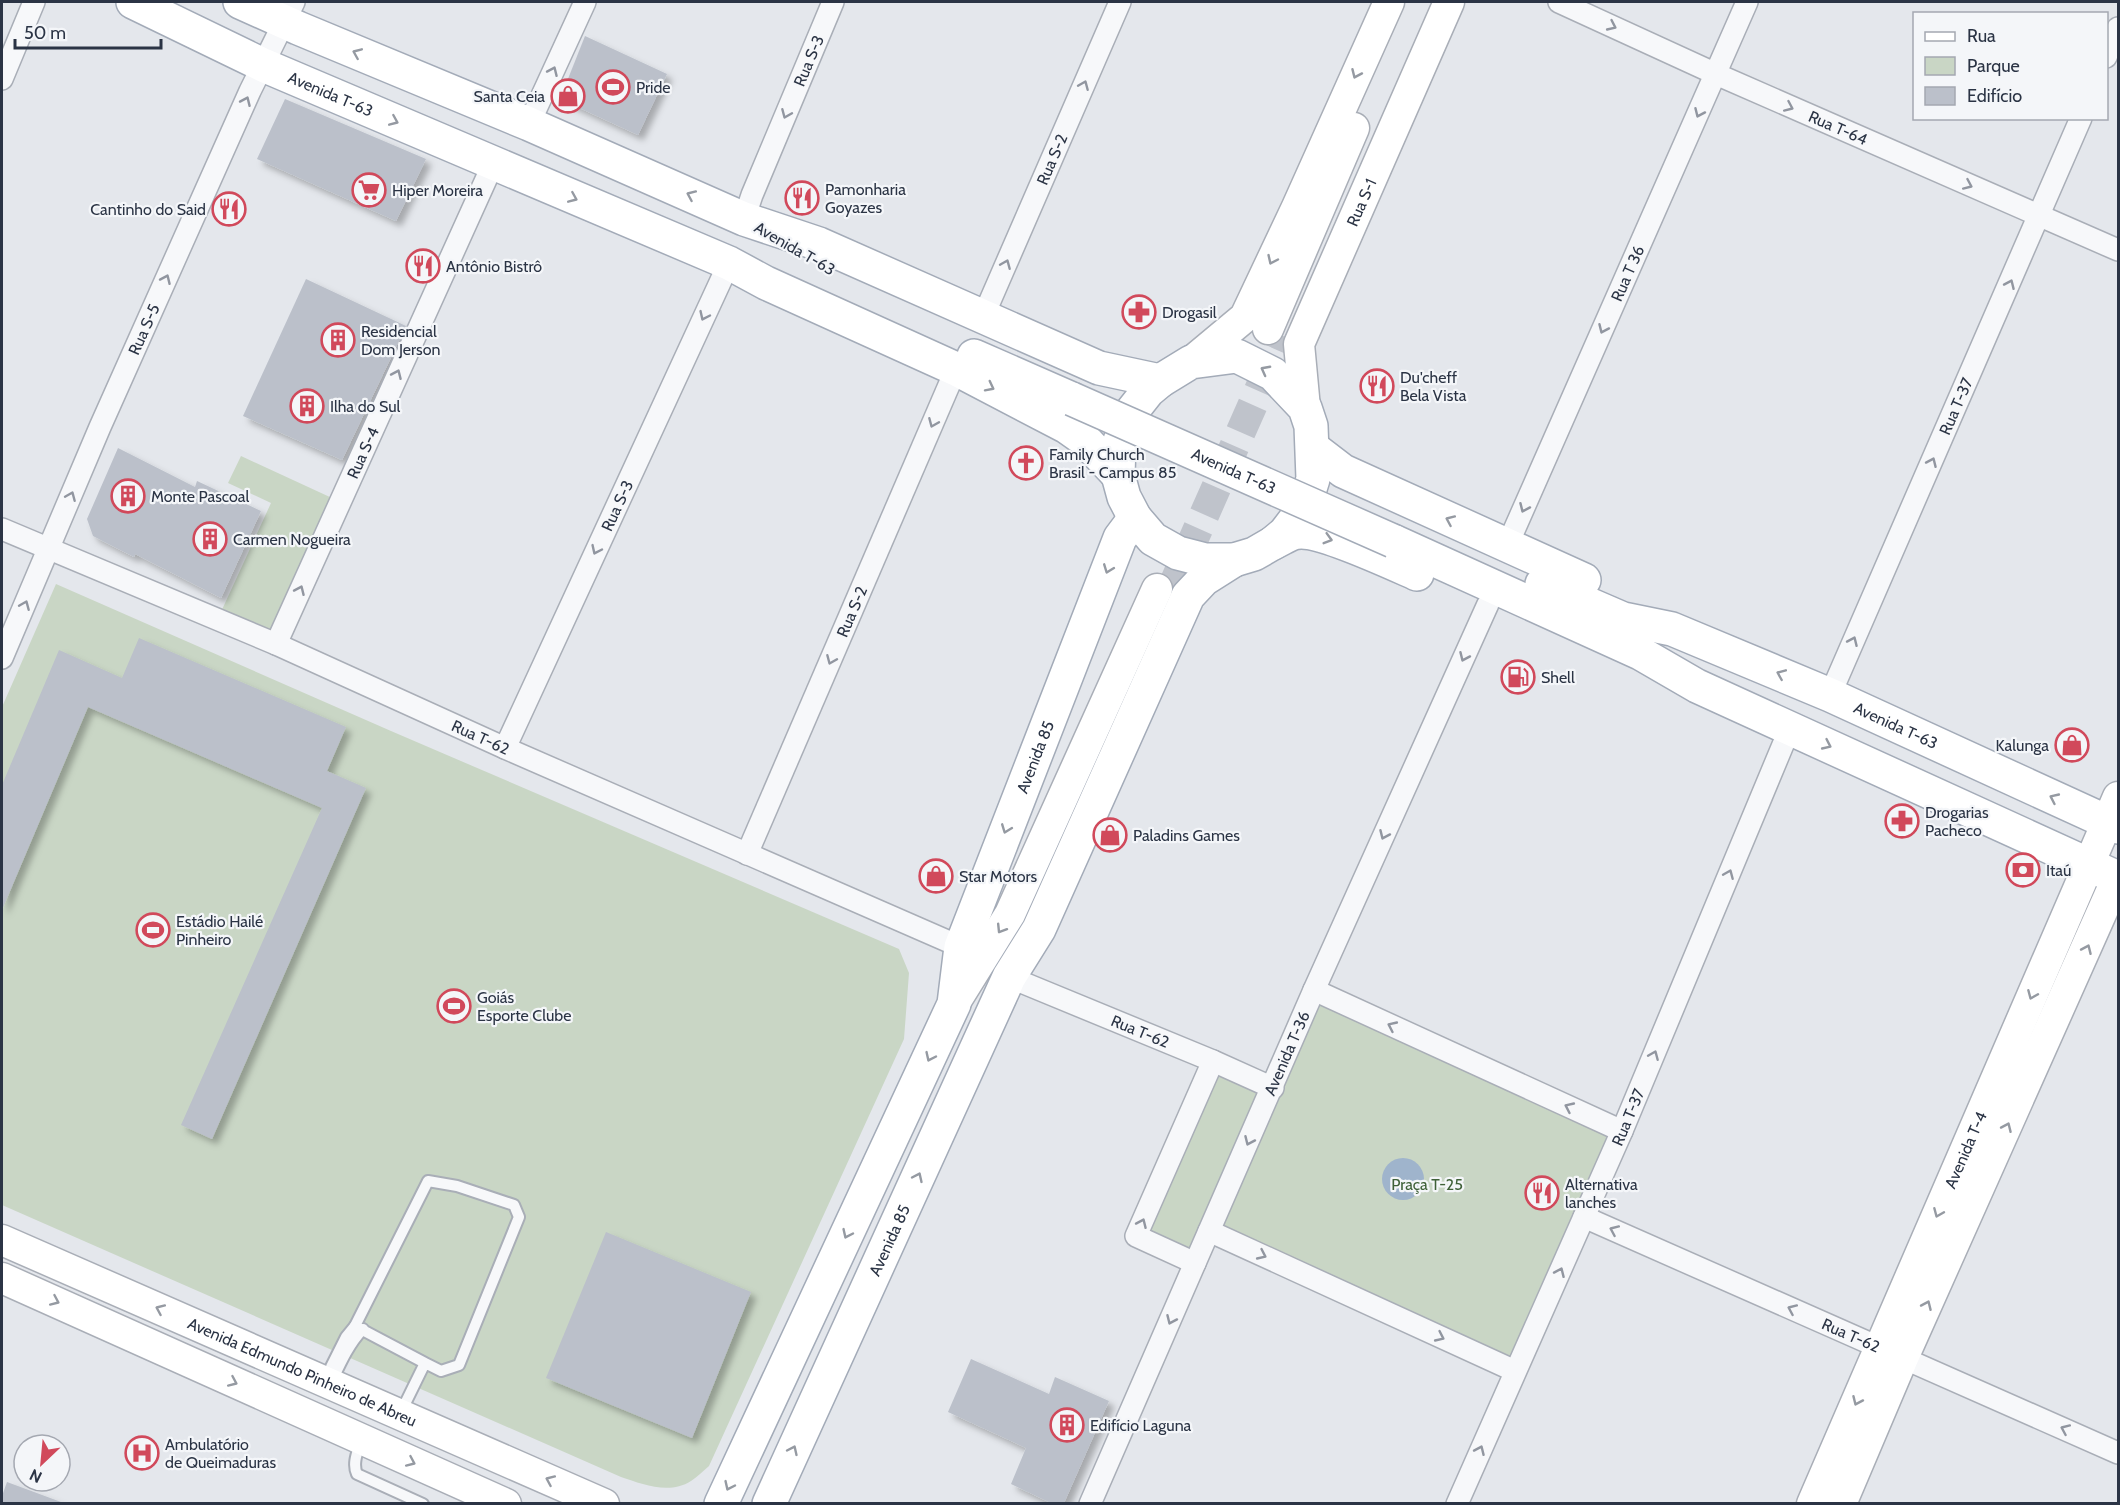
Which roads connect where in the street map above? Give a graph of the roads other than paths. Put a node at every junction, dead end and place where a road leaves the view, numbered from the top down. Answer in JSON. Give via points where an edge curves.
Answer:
{"nodes":[{"id":1,"x":34,"y":2,"type":"edge"},
{"id":2,"x":133,"y":2,"type":"edge"},
{"id":3,"x":240,"y":2,"type":"edge"},
{"id":4,"x":585,"y":2,"type":"edge"},
{"id":5,"x":833,"y":2,"type":"edge"},
{"id":6,"x":1120,"y":2,"type":"edge"},
{"id":7,"x":1389,"y":2,"type":"edge"},
{"id":8,"x":1409,"y":2,"type":"edge"},
{"id":9,"x":1429,"y":2,"type":"edge"},
{"id":10,"x":1449,"y":2,"type":"edge"},
{"id":11,"x":1559,"y":2,"type":"edge"},
{"id":12,"x":1748,"y":2,"type":"edge"},
{"id":13,"x":289,"y":12,"type":"edge"},
{"id":14,"x":2118,"y":28,"type":"edge"},
{"id":15,"x":2108,"y":52,"type":"edge"},
{"id":16,"x":263,"y":65,"type":"junction"},
{"id":17,"x":1716,"y":74,"type":"junction"},
{"id":18,"x":2,"y":79,"type":"edge"},
{"id":19,"x":2079,"y":120,"type":"edge"},
{"id":20,"x":530,"y":124,"type":"junction"},
{"id":21,"x":493,"y":164,"type":"junction"},
{"id":22,"x":2039,"y":217,"type":"junction"},
{"id":23,"x":744,"y":219,"type":"junction"},
{"id":24,"x":2118,"y":250,"type":"edge"},
{"id":25,"x":729,"y":263,"type":"junction"},
{"id":26,"x":983,"y":317,"type":"junction"},
{"id":27,"x":1191,"y":362,"type":"junction"},
{"id":28,"x":956,"y":369,"type":"junction"},
{"id":29,"x":1160,"y":381,"type":"junction"},
{"id":30,"x":1077,"y":391,"type":"junction"},
{"id":31,"x":1136,"y":407,"type":"junction"},
{"id":32,"x":1305,"y":408,"type":"junction"},
{"id":33,"x":1313,"y":448,"type":"junction"},
{"id":34,"x":1118,"y":475,"type":"junction"},
{"id":35,"x":1134,"y":518,"type":"junction"},
{"id":36,"x":2,"y":529,"type":"edge"},
{"id":37,"x":1396,"y":533,"type":"junction"},
{"id":38,"x":1273,"y":543,"type":"junction"},
{"id":39,"x":1507,"y":546,"type":"junction"},
{"id":40,"x":48,"y":550,"type":"junction"},
{"id":41,"x":1234,"y":560,"type":"junction"},
{"id":42,"x":1488,"y":604,"type":"junction"},
{"id":43,"x":1672,"y":629,"type":"junction"},
{"id":44,"x":276,"y":644,"type":"junction"},
{"id":45,"x":2,"y":658,"type":"edge"},
{"id":46,"x":1697,"y":687,"type":"junction"},
{"id":47,"x":1830,"y":694,"type":"junction"},
{"id":48,"x":1790,"y":728,"type":"junction"},
{"id":49,"x":505,"y":748,"type":"junction"},
{"id":50,"x":2115,"y":815,"type":"edge"},
{"id":51,"x":747,"y":854,"type":"junction"},
{"id":52,"x":2088,"y":864,"type":"junction"},
{"id":53,"x":2118,"y":877,"type":"edge"},
{"id":54,"x":960,"y":947,"type":"junction"},
{"id":55,"x":1009,"y":977,"type":"junction"},
{"id":56,"x":1314,"y":990,"type":"junction"},
{"id":57,"x":954,"y":1004,"type":"junction"},
{"id":58,"x":1213,"y":1061,"type":"junction"},
{"id":59,"x":1273,"y":1088,"type":"junction"},
{"id":60,"x":1622,"y":1131,"type":"junction"},
{"id":61,"x":1584,"y":1217,"type":"junction"},
{"id":62,"x":1209,"y":1231,"type":"junction"},
{"id":63,"x":2,"y":1240,"type":"edge"},
{"id":64,"x":1196,"y":1263,"type":"junction"},
{"id":65,"x":2,"y":1278,"type":"edge"},
{"id":66,"x":359,"y":1328,"type":"junction"},
{"id":67,"x":1892,"y":1353,"type":"junction"},
{"id":68,"x":425,"y":1364,"type":"junction"},
{"id":69,"x":1515,"y":1371,"type":"junction"},
{"id":70,"x":327,"y":1383,"type":"junction"},
{"id":71,"x":399,"y":1414,"type":"junction"},
{"id":72,"x":361,"y":1440,"type":"junction"},
{"id":73,"x":2118,"y":1453,"type":"edge"},
{"id":74,"x":423,"y":1503,"type":"edge"},
{"id":75,"x":506,"y":1503,"type":"edge"},
{"id":76,"x":603,"y":1503,"type":"edge"},
{"id":77,"x":721,"y":1503,"type":"edge"},
{"id":78,"x":769,"y":1503,"type":"edge"},
{"id":79,"x":1090,"y":1503,"type":"edge"},
{"id":80,"x":1457,"y":1503,"type":"edge"},
{"id":81,"x":1812,"y":1503,"type":"edge"},
{"id":82,"x":1840,"y":1503,"type":"edge"}],
"edges":[{"from":1,"to":18,"type":"street"},
{"from":2,"to":16,"type":"main road","name":"Avenida T-63"},
{"from":3,"to":13,"type":"main road","name":"Avenida T-63"},
{"from":20,"to":4,"type":"street","one_way":true},
{"from":5,"to":23,"type":"street","name":"Rua S-3","one_way":true},
{"from":26,"to":6,"type":"street","name":"Rua S-2","one_way":true},
{"from":7,"to":27,"type":"main road","one_way":true,"via":[[1245,317]]},
{"from":8,"to":9,"type":"main road","name":"Rua S-1","via":[[1275,332]]},
{"from":10,"to":32,"type":"main road","name":"Rua S-1","via":[[1299,344]]},
{"from":11,"to":17,"type":"street","name":"Rua T-64","one_way":true},
{"from":12,"to":17,"type":"street","name":"Rua T 36"},
{"from":13,"to":16,"type":"street","name":"Rua S-5"},
{"from":20,"to":13,"type":"main road","name":"Avenida T-63","one_way":true},
{"from":14,"to":15,"type":"street"},
{"from":16,"to":21,"type":"main road","name":"Avenida T-63","one_way":true},
{"from":40,"to":16,"type":"street","name":"Rua S-5","one_way":true},
{"from":17,"to":22,"type":"street","name":"Rua T-64","one_way":true},
{"from":17,"to":39,"type":"street","name":"Rua T 36","one_way":true},
{"from":19,"to":22,"type":"street","name":"Rua T-37"},
{"from":23,"to":20,"type":"main road","name":"Avenida T-63","one_way":true},
{"from":21,"to":25,"type":"main road","name":"Avenida T-63","one_way":true},
{"from":44,"to":21,"type":"street","name":"Rua S-4","one_way":true},
{"from":22,"to":24,"type":"street","name":"Rua T-64"},
{"from":47,"to":22,"type":"street","name":"Rua T-37","one_way":true},
{"from":23,"to":26,"type":"main road","name":"Avenida T-63","via":[[819,244]]},
{"from":23,"to":30,"type":"main road","name":"Avenida T-63","via":[[811,261]]},
{"from":25,"to":28,"type":"main road","name":"Avenida T-63"},
{"from":25,"to":30,"type":"main road","name":"Avenida T-63","via":[[785,274]]},
{"from":25,"to":49,"type":"street","name":"Rua S-3","one_way":true},
{"from":26,"to":29,"type":"main road","name":"Avenida T-63","via":[[1099,368]]},
{"from":27,"to":29,"type":"main road"},
{"from":32,"to":27,"type":"main road","one_way":true,"via":[[1274,374],[1237,356]]},
{"from":28,"to":34,"type":"main road","name":"Avenida T-63","one_way":true,"via":[[1067,427]]},
{"from":28,"to":51,"type":"street","name":"Rua S-2","one_way":true},
{"from":29,"to":31,"type":"main road"},
{"from":30,"to":31,"type":"main road","name":"Avenida T-63"},
{"from":30,"to":37,"type":"main road","name":"Avenida T-63","bridge":true},
{"from":31,"to":34,"type":"main road","via":[[1129,415],[1119,444]]},
{"from":31,"to":37,"type":"main road","name":"Avenida T-63"},
{"from":32,"to":33,"type":"main road"},
{"from":33,"to":38,"type":"main road","via":[[1313,479],[1304,508]]},
{"from":39,"to":33,"type":"main road","name":"Avenida T-63","one_way":true,"via":[[1343,471]]},
{"from":34,"to":35,"type":"main road"},
{"from":35,"to":41,"type":"main road","via":[[1154,539],[1178,553],[1205,560]]},
{"from":35,"to":54,"type":"main road","name":"Avenida 85","one_way":true,"via":[[1120,538]]},
{"from":36,"to":40,"type":"street","name":"Rua T-62"},
{"from":37,"to":43,"type":"main road","name":"Avenida T-63","via":[[1623,619]]},
{"from":37,"to":46,"type":"main road","name":"Avenida T-63","via":[[1640,653]]},
{"from":38,"to":41,"type":"main road"},
{"from":38,"to":42,"type":"main road","name":"Avenida T-63","one_way":true,"via":[[1295,532],[1310,533],[1347,544]]},
{"from":39,"to":43,"type":"main road","name":"Avenida T-63","via":[[1641,607]]},
{"from":40,"to":44,"type":"street","name":"Rua T-62"},
{"from":45,"to":40,"type":"street","name":"Rua S-5","one_way":true},
{"from":41,"to":55,"type":"main road","name":"Avenida 85","via":[[1204,579],[1188,596],[1039,929]]},
{"from":42,"to":46,"type":"main road","name":"Avenida T-63","via":[[1633,666]]},
{"from":42,"to":56,"type":"street","name":"Avenida T-36","one_way":true},
{"from":47,"to":43,"type":"main road","name":"Avenida T-63","one_way":true},
{"from":44,"to":49,"type":"street","name":"Rua T-62"},
{"from":46,"to":48,"type":"main road","name":"Avenida T-63"},
{"from":50,"to":47,"type":"main road","name":"Avenida T-63","one_way":true},
{"from":48,"to":52,"type":"main road","name":"Avenida T-63","one_way":true},
{"from":60,"to":48,"type":"street","name":"Rua T-37","one_way":true},
{"from":49,"to":51,"type":"street","name":"Rua T-62"},
{"from":50,"to":52,"type":"main road","name":"Avenida T-4"},
{"from":51,"to":54,"type":"street","name":"Rua T-62"},
{"from":52,"to":53,"type":"main road","name":"Avenida T-63"},
{"from":52,"to":67,"type":"main road","name":"Avenida T-4","one_way":true},
{"from":67,"to":53,"type":"main road","name":"Avenida T-4","one_way":true},
{"from":54,"to":57,"type":"main road","name":"Avenida 85"},
{"from":55,"to":57,"type":"main road","name":"Avenida 85","one_way":true,"via":[[1162,593],[1010,914]]},
{"from":55,"to":58,"type":"street","name":"Rua T-62"},
{"from":78,"to":55,"type":"main road","name":"Avenida 85","one_way":true},
{"from":56,"to":59,"type":"street","name":"Avenida T-36"},
{"from":60,"to":56,"type":"street","one_way":true},
{"from":57,"to":77,"type":"main road","name":"Avenida 85","one_way":true},
{"from":58,"to":59,"type":"street","name":"Rua T-62"},
{"from":64,"to":58,"type":"street","one_way":true,"via":[[1136,1236]]},
{"from":59,"to":62,"type":"street","name":"Avenida T-36","one_way":true},
{"from":60,"to":61,"type":"street","name":"Rua T-37"},
{"from":67,"to":61,"type":"street","name":"Rua T-62","one_way":true},
{"from":69,"to":61,"type":"street","name":"Rua T-37","one_way":true},
{"from":62,"to":64,"type":"street","name":"Avenida T-36"},
{"from":62,"to":69,"type":"street","one_way":true},
{"from":70,"to":63,"type":"main road","name":"Avenida Edmundo Pinheiro de Abreu","one_way":true},
{"from":64,"to":79,"type":"street","name":"Avenida T-36","one_way":true},
{"from":65,"to":72,"type":"main road","one_way":true},
{"from":66,"to":68,"type":"lane"},
{"from":66,"to":68,"type":"lane","via":[[428,1181],[457,1185],[514,1205],[519,1217],[459,1365],[441,1371]]},
{"from":66,"to":70,"type":"lane"},
{"from":73,"to":67,"type":"street","name":"Rua T-62","one_way":true},
{"from":67,"to":81,"type":"main road","name":"Avenida T-4","one_way":true},
{"from":67,"to":82,"type":"main road","name":"Avenida T-4"},
{"from":68,"to":71,"type":"lane"},
{"from":80,"to":69,"type":"street","name":"Rua T-37","one_way":true},
{"from":70,"to":71,"type":"main road","name":"Avenida Edmundo Pinheiro de Abreu"},
{"from":76,"to":71,"type":"main road","name":"Avenida Edmundo Pinheiro de Abreu","one_way":true},
{"from":72,"to":74,"type":"lane","via":[[354,1468],[357,1474]]},
{"from":72,"to":75,"type":"main road","one_way":true}]}
